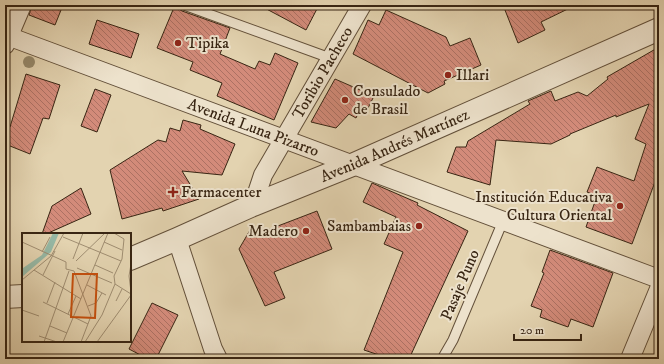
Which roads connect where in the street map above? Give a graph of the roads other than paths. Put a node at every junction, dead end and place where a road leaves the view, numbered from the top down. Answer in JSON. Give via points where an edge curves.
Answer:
{"nodes":[{"id":1,"x":22,"y":5,"type":"edge"},
{"id":2,"x":184,"y":5,"type":"edge"},
{"id":3,"x":362,"y":5,"type":"edge"},
{"id":4,"x":659,"y":30,"type":"edge"},
{"id":5,"x":6,"y":39,"type":"edge"},
{"id":6,"x":330,"y":58,"type":"junction"},
{"id":7,"x":284,"y":140,"type":"junction"},
{"id":8,"x":352,"y":165,"type":"junction"},
{"id":9,"x":253,"y":205,"type":"junction"},
{"id":10,"x":503,"y":221,"type":"junction"},
{"id":11,"x":177,"y":239,"type":"junction"},
{"id":12,"x":131,"y":259,"type":"edge"},
{"id":13,"x":659,"y":279,"type":"edge"},
{"id":14,"x":659,"y":289,"type":"edge"},
{"id":15,"x":22,"y":296,"type":"edge"},
{"id":16,"x":5,"y":298,"type":"edge"},
{"id":17,"x":218,"y":359,"type":"edge"},
{"id":18,"x":442,"y":359,"type":"edge"},
{"id":19,"x":630,"y":359,"type":"edge"}],
"edges":[{"from":1,"to":5,"type":"street"},
{"from":2,"to":6,"type":"lane"},
{"from":3,"to":6,"type":"street","name":"Toribio Pacheco"},
{"from":4,"to":8,"type":"street","name":"Avenida Andrés Martínez"},
{"from":5,"to":7,"type":"street","name":"Avenida Luna Pizarro"},
{"from":6,"to":7,"type":"street","name":"Toribio Pacheco"},
{"from":7,"to":8,"type":"street","name":"Avenida Luna Pizarro"},
{"from":7,"to":9,"type":"street","name":"Toribio Pacheco","via":[[263,175]]},
{"from":8,"to":9,"type":"street","name":"Avenida Andrés Martínez"},
{"from":8,"to":10,"type":"street","name":"Avenida Luna Pizarro"},
{"from":9,"to":11,"type":"street","name":"Avenida Andrés Martínez"},
{"from":10,"to":13,"type":"street","name":"Avenida Luna Pizarro"},
{"from":10,"to":18,"type":"lane","name":"Pasaje Puno","via":[[453,340]]},
{"from":11,"to":12,"type":"street","name":"Avenida Andrés Martínez"},
{"from":11,"to":17,"type":"street"},
{"from":14,"to":19,"type":"street"},
{"from":15,"to":16,"type":"street"}]}
